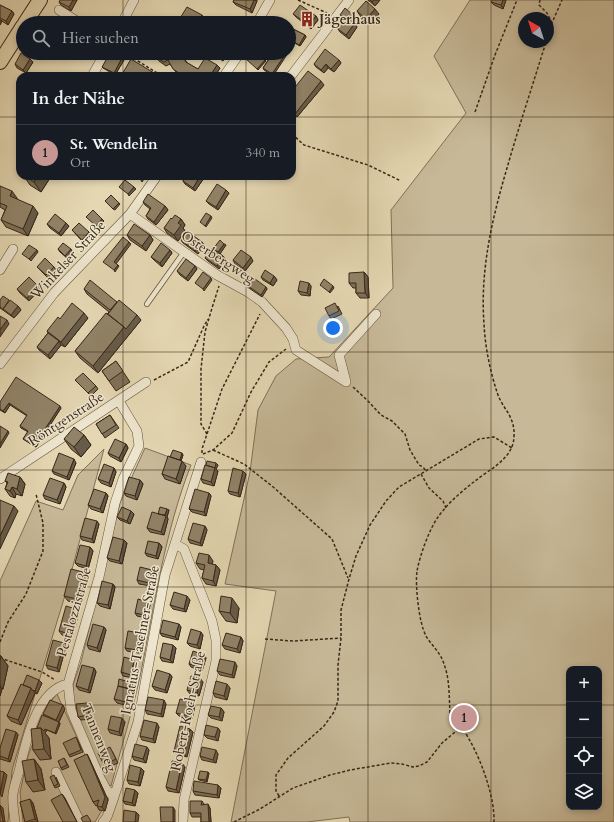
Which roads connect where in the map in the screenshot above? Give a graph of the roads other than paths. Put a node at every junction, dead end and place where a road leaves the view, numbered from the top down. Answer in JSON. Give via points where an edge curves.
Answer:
{"nodes":[{"id":1,"x":40,"y":0,"type":"edge"},
{"id":2,"x":134,"y":0,"type":"edge"},
{"id":3,"x":270,"y":0,"type":"edge"},
{"id":4,"x":349,"y":0,"type":"edge"},
{"id":5,"x":59,"y":10,"type":"dead end"},
{"id":6,"x":30,"y":16,"type":"edge"},
{"id":7,"x":69,"y":16,"type":"edge"},
{"id":8,"x":126,"y":16,"type":"edge"},
{"id":9,"x":261,"y":16,"type":"edge"},
{"id":10,"x":16,"y":37,"type":"edge"},
{"id":11,"x":101,"y":60,"type":"edge"},
{"id":12,"x":235,"y":60,"type":"edge"},
{"id":13,"x":0,"y":62,"type":"edge"},
{"id":14,"x":94,"y":72,"type":"edge"},
{"id":15,"x":227,"y":72,"type":"edge"},
{"id":16,"x":294,"y":72,"type":"edge"},
{"id":17,"x":154,"y":180,"type":"edge"},
{"id":18,"x":130,"y":214,"type":"junction"},
{"id":19,"x":13,"y":249,"type":"dead end"},
{"id":20,"x":184,"y":252,"type":"junction"},
{"id":21,"x":0,"y":270,"type":"edge"},
{"id":22,"x":147,"y":304,"type":"dead end"},
{"id":23,"x":376,"y":314,"type":"dead end"},
{"id":24,"x":0,"y":364,"type":"edge"},
{"id":25,"x":150,"y":381,"type":"road end"},
{"id":26,"x":119,"y":401,"type":"junction"},
{"id":27,"x":201,"y":462,"type":"dead end"},
{"id":28,"x":0,"y":479,"type":"edge"},
{"id":29,"x":175,"y":544,"type":"junction"},
{"id":30,"x":66,"y":684,"type":"junction"},
{"id":31,"x":56,"y":772,"type":"dead end"},
{"id":32,"x":114,"y":797,"type":"junction"},
{"id":33,"x":15,"y":822,"type":"edge"},
{"id":34,"x":80,"y":822,"type":"edge"},
{"id":35,"x":103,"y":822,"type":"edge"},
{"id":36,"x":183,"y":822,"type":"edge"}],
"edges":[{"from":1,"to":6,"type":"main road"},
{"from":2,"to":8,"type":"street"},
{"from":3,"to":9,"type":"street"},
{"from":4,"to":16,"type":"street"},
{"from":5,"to":7,"type":"street"},
{"from":10,"to":13,"type":"main road"},
{"from":11,"to":14,"type":"street"},
{"from":12,"to":15,"type":"street"},
{"from":17,"to":18,"type":"street","name":"Winkelser Straße"},
{"from":18,"to":20,"type":"street","name":"Osterbergweg"},
{"from":18,"to":24,"type":"street","name":"Winkelser Straße","via":[[54,293]]},
{"from":19,"to":21,"type":"street"},
{"from":20,"to":22,"type":"lane"},
{"from":20,"to":23,"type":"street","name":"Osterbergweg","via":[[265,305],[286,328],[296,350],[346,382],[339,355]]},
{"from":25,"to":26,"type":"street","name":"Röntgenstraße"},
{"from":26,"to":28,"type":"street","name":"Röntgenstraße"},
{"from":26,"to":30,"type":"street","name":"Pestalozzistraße","via":[[137,431],[139,446],[123,479],[115,504],[99,577]]},
{"from":27,"to":29,"type":"street","name":"Ignatius-Taschner-Straße"},
{"from":29,"to":32,"type":"street","name":"Ignatius-Taschner-Straße","via":[[165,575],[138,722]]},
{"from":29,"to":36,"type":"street","name":"Robert-Koch-Straße","via":[[184,549],[212,621],[216,640],[216,661],[184,800]]},
{"from":30,"to":32,"type":"street","name":"Tannenweg","via":[[71,710],[100,778]]},
{"from":30,"to":33,"type":"street","via":[[52,691],[40,708],[26,738],[13,795]]},
{"from":31,"to":34,"type":"street"},
{"from":32,"to":35,"type":"street","name":"Ignatius-Taschner-Straße"}]}
